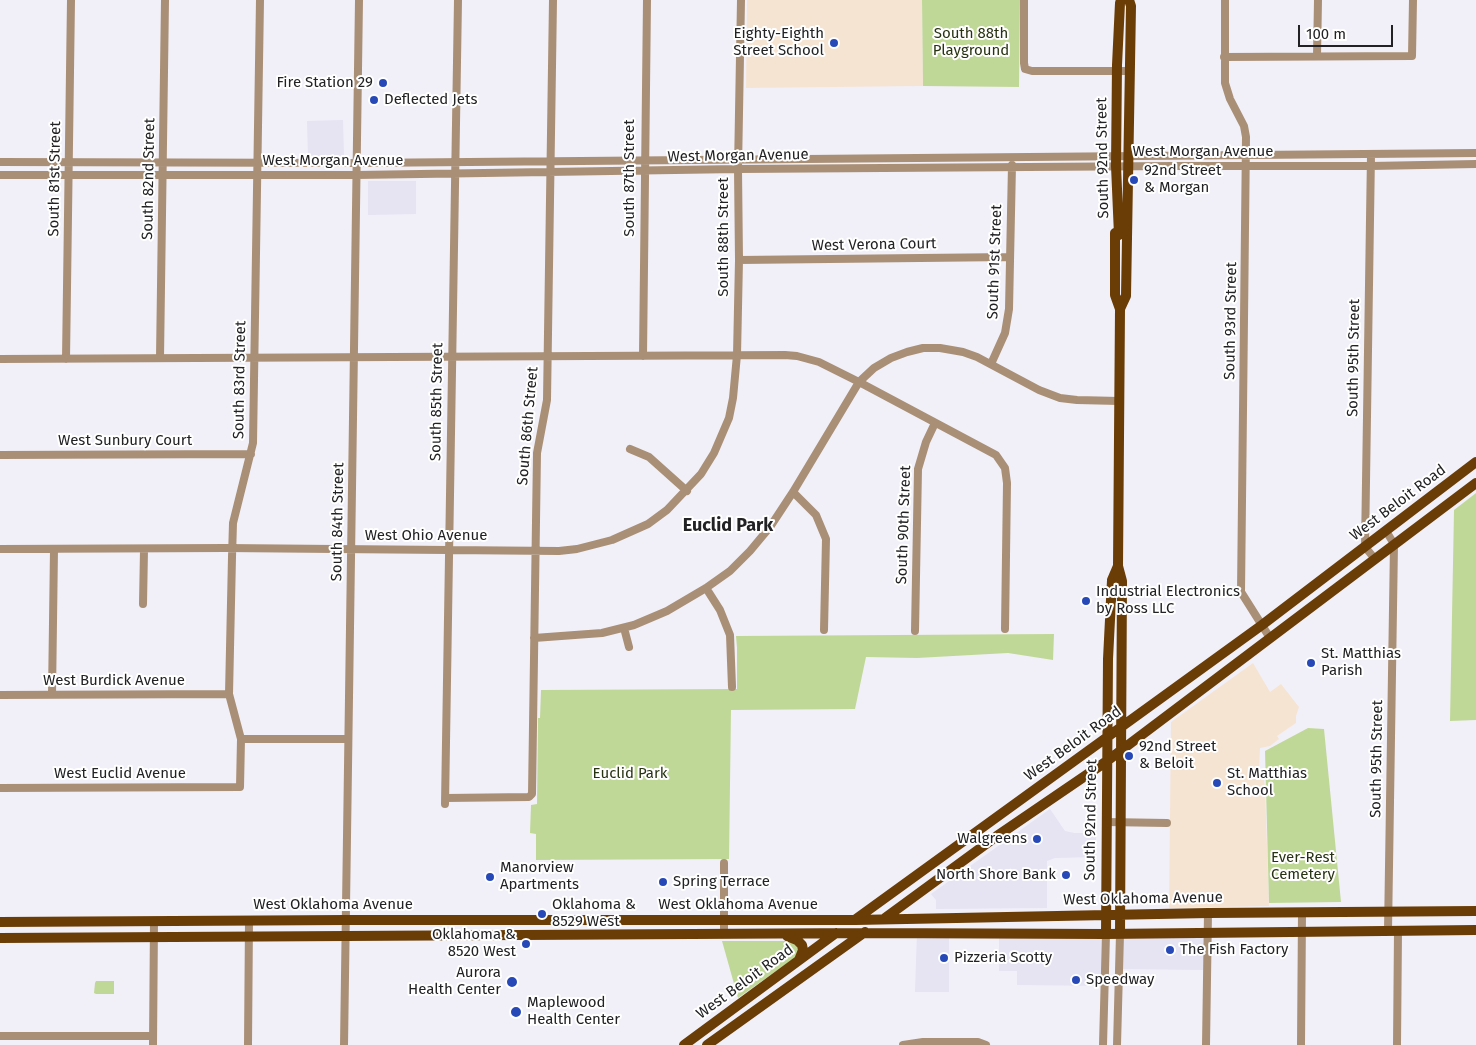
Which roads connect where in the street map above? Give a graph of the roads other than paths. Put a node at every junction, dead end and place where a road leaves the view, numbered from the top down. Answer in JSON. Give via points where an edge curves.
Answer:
{"nodes":[{"id":1,"x":71,"y":0,"type":"edge"},
{"id":2,"x":165,"y":0,"type":"edge"},
{"id":3,"x":260,"y":0,"type":"edge"},
{"id":4,"x":359,"y":0,"type":"edge"},
{"id":5,"x":458,"y":0,"type":"edge"},
{"id":6,"x":552,"y":0,"type":"edge"},
{"id":7,"x":647,"y":0,"type":"edge"},
{"id":8,"x":741,"y":0,"type":"edge"},
{"id":9,"x":1024,"y":0,"type":"edge"},
{"id":10,"x":1121,"y":0,"type":"edge"},
{"id":11,"x":1129,"y":0,"type":"edge"},
{"id":12,"x":1224,"y":0,"type":"edge"},
{"id":13,"x":1318,"y":0,"type":"edge"},
{"id":14,"x":1413,"y":0,"type":"edge"},
{"id":15,"x":1317,"y":56,"type":"junction"},
{"id":16,"x":1224,"y":57,"type":"junction"},
{"id":17,"x":1117,"y":71,"type":"junction"},
{"id":18,"x":1130,"y":71,"type":"junction"},
{"id":19,"x":1472,"y":153,"type":"edge"},
{"id":20,"x":1246,"y":154,"type":"junction"},
{"id":21,"x":1371,"y":154,"type":"junction"},
{"id":22,"x":1173,"y":155,"type":"junction"},
{"id":23,"x":1076,"y":156,"type":"junction"},
{"id":24,"x":1012,"y":157,"type":"junction"},
{"id":25,"x":872,"y":158,"type":"junction"},
{"id":26,"x":738,"y":159,"type":"junction"},
{"id":27,"x":645,"y":160,"type":"junction"},
{"id":28,"x":550,"y":161,"type":"junction"},
{"id":29,"x":1116,"y":161,"type":"junction"},
{"id":30,"x":1128,"y":161,"type":"junction"},
{"id":31,"x":0,"y":162,"type":"edge"},
{"id":32,"x":69,"y":162,"type":"junction"},
{"id":33,"x":455,"y":162,"type":"junction"},
{"id":34,"x":163,"y":163,"type":"junction"},
{"id":35,"x":357,"y":163,"type":"junction"},
{"id":36,"x":258,"y":164,"type":"junction"},
{"id":37,"x":1472,"y":164,"type":"edge"},
{"id":38,"x":1173,"y":166,"type":"junction"},
{"id":39,"x":1247,"y":166,"type":"junction"},
{"id":40,"x":1371,"y":166,"type":"junction"},
{"id":41,"x":1076,"y":167,"type":"junction"},
{"id":42,"x":872,"y":168,"type":"junction"},
{"id":43,"x":1012,"y":168,"type":"junction"},
{"id":44,"x":738,"y":169,"type":"junction"},
{"id":45,"x":644,"y":171,"type":"junction"},
{"id":46,"x":550,"y":172,"type":"junction"},
{"id":47,"x":455,"y":174,"type":"junction"},
{"id":48,"x":0,"y":175,"type":"edge"},
{"id":49,"x":69,"y":175,"type":"junction"},
{"id":50,"x":163,"y":175,"type":"junction"},
{"id":51,"x":257,"y":175,"type":"junction"},
{"id":52,"x":357,"y":175,"type":"junction"},
{"id":53,"x":1010,"y":257,"type":"junction"},
{"id":54,"x":738,"y":260,"type":"junction"},
{"id":55,"x":1120,"y":309,"type":"junction"},
{"id":56,"x":736,"y":355,"type":"junction"},
{"id":57,"x":548,"y":356,"type":"junction"},
{"id":58,"x":643,"y":356,"type":"junction"},
{"id":59,"x":160,"y":358,"type":"junction"},
{"id":60,"x":255,"y":358,"type":"junction"},
{"id":61,"x":354,"y":358,"type":"junction"},
{"id":62,"x":452,"y":358,"type":"junction"},
{"id":63,"x":0,"y":359,"type":"edge"},
{"id":64,"x":66,"y":359,"type":"junction"},
{"id":65,"x":991,"y":364,"type":"junction"},
{"id":66,"x":859,"y":382,"type":"junction"},
{"id":67,"x":1118,"y":401,"type":"junction"},
{"id":68,"x":935,"y":423,"type":"junction"},
{"id":69,"x":630,"y":449,"type":"dead end"},
{"id":70,"x":0,"y":454,"type":"edge"},
{"id":71,"x":251,"y":454,"type":"junction"},
{"id":72,"x":1476,"y":462,"type":"edge"},
{"id":73,"x":1476,"y":483,"type":"edge"},
{"id":74,"x":686,"y":491,"type":"junction"},
{"id":75,"x":793,"y":492,"type":"junction"},
{"id":76,"x":1386,"y":531,"type":"junction"},
{"id":77,"x":1394,"y":544,"type":"junction"},
{"id":78,"x":1365,"y":546,"type":"junction"},
{"id":79,"x":232,"y":548,"type":"junction"},
{"id":80,"x":0,"y":549,"type":"edge"},
{"id":81,"x":54,"y":549,"type":"junction"},
{"id":82,"x":352,"y":549,"type":"junction"},
{"id":83,"x":144,"y":550,"type":"junction"},
{"id":84,"x":448,"y":550,"type":"junction"},
{"id":85,"x":535,"y":551,"type":"junction"},
{"id":86,"x":1375,"y":559,"type":"junction"},
{"id":87,"x":1118,"y":566,"type":"junction"},
{"id":88,"x":706,"y":588,"type":"junction"},
{"id":89,"x":142,"y":604,"type":"dead end"},
{"id":90,"x":1262,"y":625,"type":"junction"},
{"id":91,"x":624,"y":628,"type":"junction"},
{"id":92,"x":1005,"y":629,"type":"dead end"},
{"id":93,"x":824,"y":630,"type":"dead end"},
{"id":94,"x":915,"y":631,"type":"dead end"},
{"id":95,"x":534,"y":638,"type":"junction"},
{"id":96,"x":1270,"y":638,"type":"junction"},
{"id":97,"x":629,"y":646,"type":"dead end"},
{"id":98,"x":732,"y":687,"type":"dead end"},
{"id":99,"x":229,"y":694,"type":"junction"},
{"id":100,"x":0,"y":695,"type":"edge"},
{"id":101,"x":52,"y":695,"type":"junction"},
{"id":102,"x":1122,"y":700,"type":"junction"},
{"id":103,"x":1144,"y":711,"type":"junction"},
{"id":104,"x":1122,"y":728,"type":"junction"},
{"id":105,"x":1107,"y":738,"type":"junction"},
{"id":106,"x":241,"y":739,"type":"junction"},
{"id":107,"x":348,"y":739,"type":"junction"},
{"id":108,"x":1122,"y":750,"type":"junction"},
{"id":109,"x":1107,"y":761,"type":"junction"},
{"id":110,"x":240,"y":787,"type":"joint"},
{"id":111,"x":0,"y":788,"type":"edge"},
{"id":112,"x":532,"y":794,"type":"joint"},
{"id":113,"x":1106,"y":822,"type":"junction"},
{"id":114,"x":1121,"y":822,"type":"junction"},
{"id":115,"x":1167,"y":823,"type":"dead end"},
{"id":116,"x":724,"y":863,"type":"dead end"},
{"id":117,"x":913,"y":897,"type":"junction"},
{"id":118,"x":1476,"y":911,"type":"edge"},
{"id":119,"x":1388,"y":912,"type":"junction"},
{"id":120,"x":1208,"y":913,"type":"junction"},
{"id":121,"x":1302,"y":913,"type":"junction"},
{"id":122,"x":1105,"y":915,"type":"junction"},
{"id":123,"x":1120,"y":915,"type":"junction"},
{"id":124,"x":885,"y":918,"type":"junction"},
{"id":125,"x":933,"y":918,"type":"junction"},
{"id":126,"x":249,"y":920,"type":"junction"},
{"id":127,"x":346,"y":920,"type":"junction"},
{"id":128,"x":724,"y":920,"type":"junction"},
{"id":129,"x":856,"y":920,"type":"junction"},
{"id":130,"x":154,"y":921,"type":"junction"},
{"id":131,"x":0,"y":922,"type":"edge"},
{"id":132,"x":1476,"y":930,"type":"edge"},
{"id":133,"x":1393,"y":931,"type":"junction"},
{"id":134,"x":1208,"y":932,"type":"junction"},
{"id":135,"x":1303,"y":932,"type":"junction"},
{"id":136,"x":836,"y":933,"type":"junction"},
{"id":137,"x":864,"y":933,"type":"junction"},
{"id":138,"x":724,"y":934,"type":"junction"},
{"id":139,"x":779,"y":934,"type":"junction"},
{"id":140,"x":1106,"y":934,"type":"junction"},
{"id":141,"x":1120,"y":934,"type":"junction"},
{"id":142,"x":346,"y":935,"type":"junction"},
{"id":143,"x":249,"y":936,"type":"junction"},
{"id":144,"x":154,"y":937,"type":"junction"},
{"id":145,"x":0,"y":938,"type":"edge"},
{"id":146,"x":799,"y":960,"type":"junction"},
{"id":147,"x":3,"y":1036,"type":"edge"},
{"id":148,"x":153,"y":1036,"type":"junction"},
{"id":149,"x":6,"y":1045,"type":"edge"},
{"id":150,"x":153,"y":1045,"type":"edge"},
{"id":151,"x":248,"y":1045,"type":"edge"},
{"id":152,"x":344,"y":1045,"type":"edge"},
{"id":153,"x":684,"y":1045,"type":"edge"},
{"id":154,"x":707,"y":1045,"type":"edge"},
{"id":155,"x":903,"y":1045,"type":"edge"},
{"id":156,"x":986,"y":1045,"type":"edge"},
{"id":157,"x":1104,"y":1045,"type":"edge"},
{"id":158,"x":1117,"y":1045,"type":"edge"},
{"id":159,"x":1206,"y":1045,"type":"edge"},
{"id":160,"x":1301,"y":1045,"type":"edge"},
{"id":161,"x":1397,"y":1045,"type":"edge"}],
"edges":[{"from":1,"to":32,"type":"street","name":"South 81st Street"},
{"from":2,"to":34,"type":"street","name":"South 82nd Street"},
{"from":3,"to":36,"type":"street","name":"South 83rd Street"},
{"from":4,"to":35,"type":"street","name":"South 84th Street"},
{"from":5,"to":33,"type":"street","name":"South 85th Street"},
{"from":6,"to":28,"type":"street","name":"South 86th Street"},
{"from":7,"to":27,"type":"street","name":"South 87th Street"},
{"from":8,"to":26,"type":"street","name":"South 88th Street"},
{"from":9,"to":17,"type":"street","via":[[1026,69]]},
{"from":10,"to":17,"type":"main road","name":"South 92nd Street"},
{"from":11,"to":18,"type":"main road","name":"South 92nd Street"},
{"from":12,"to":16,"type":"street","name":"South 93rd Street"},
{"from":13,"to":15,"type":"street"},
{"from":14,"to":15,"type":"street","via":[[1412,56]]},
{"from":15,"to":16,"type":"street"},
{"from":16,"to":20,"type":"street","name":"South 93rd Street","via":[[1225,84],[1244,126]]},
{"from":17,"to":18,"type":"street"},
{"from":17,"to":29,"type":"main road","name":"South 92nd Street"},
{"from":18,"to":30,"type":"main road","name":"South 92nd Street"},
{"from":19,"to":21,"type":"street","name":"West Morgan Avenue"},
{"from":19,"to":37,"type":"street"},
{"from":20,"to":21,"type":"street","name":"West Morgan Avenue"},
{"from":20,"to":22,"type":"street","name":"West Morgan Avenue"},
{"from":20,"to":39,"type":"street","name":"South 93rd Street"},
{"from":21,"to":40,"type":"street","name":"South 95th Street"},
{"from":22,"to":30,"type":"street","name":"West Morgan Avenue"},
{"from":22,"to":38,"type":"street"},
{"from":23,"to":24,"type":"street","name":"West Morgan Avenue"},
{"from":23,"to":29,"type":"street","name":"West Morgan Avenue"},
{"from":23,"to":41,"type":"street"},
{"from":24,"to":25,"type":"street","name":"West Morgan Avenue"},
{"from":24,"to":43,"type":"street","name":"South 91st Street"},
{"from":25,"to":26,"type":"street","name":"West Morgan Avenue"},
{"from":25,"to":42,"type":"street"},
{"from":26,"to":27,"type":"street","name":"West Morgan Avenue"},
{"from":26,"to":44,"type":"street","name":"South 88th Street"},
{"from":27,"to":28,"type":"street","name":"West Morgan Avenue"},
{"from":27,"to":45,"type":"street","name":"South 87th Street"},
{"from":28,"to":33,"type":"street","name":"West Morgan Avenue"},
{"from":28,"to":46,"type":"street","name":"South 86th Street"},
{"from":29,"to":30,"type":"street","name":"West Morgan Avenue"},
{"from":29,"to":41,"type":"street","name":"West Morgan Avenue"},
{"from":29,"to":55,"type":"main road","name":"South 92nd Street","via":[[1119,235],[1115,233],[1115,295]]},
{"from":30,"to":38,"type":"street","name":"West Morgan Avenue"},
{"from":30,"to":55,"type":"main road","name":"South 92nd Street","via":[[1126,296]]},
{"from":31,"to":32,"type":"street","name":"West Morgan Avenue"},
{"from":32,"to":34,"type":"street","name":"West Morgan Avenue"},
{"from":32,"to":49,"type":"street","name":"South 81st Street"},
{"from":33,"to":35,"type":"street","name":"West Morgan Avenue"},
{"from":33,"to":47,"type":"street","name":"South 85th Street"},
{"from":34,"to":36,"type":"street","name":"West Morgan Avenue"},
{"from":34,"to":50,"type":"street","name":"South 82nd Street"},
{"from":35,"to":36,"type":"street","name":"West Morgan Avenue"},
{"from":35,"to":52,"type":"street","name":"South 84th Street"},
{"from":36,"to":51,"type":"street","name":"South 83rd Street"},
{"from":37,"to":40,"type":"street","name":"West Morgan Avenue"},
{"from":38,"to":39,"type":"street","name":"West Morgan Avenue"},
{"from":39,"to":40,"type":"street","name":"West Morgan Avenue"},
{"from":39,"to":90,"type":"street","name":"South 93rd Street","via":[[1240,579],[1241,592]]},
{"from":40,"to":78,"type":"street","name":"South 95th Street"},
{"from":41,"to":43,"type":"street","name":"West Morgan Avenue"},
{"from":42,"to":43,"type":"street","name":"West Morgan Avenue"},
{"from":42,"to":44,"type":"street","name":"West Morgan Avenue"},
{"from":43,"to":53,"type":"street","name":"South 91st Street"},
{"from":44,"to":45,"type":"street","name":"West Morgan Avenue"},
{"from":44,"to":54,"type":"street","name":"South 88th Street"},
{"from":45,"to":46,"type":"street","name":"West Morgan Avenue"},
{"from":45,"to":58,"type":"street","name":"South 87th Street"},
{"from":46,"to":47,"type":"street","name":"West Morgan Avenue"},
{"from":46,"to":57,"type":"street","name":"South 86th Street"},
{"from":47,"to":52,"type":"street","name":"West Morgan Avenue"},
{"from":47,"to":62,"type":"street","name":"South 85th Street"},
{"from":48,"to":49,"type":"street","name":"West Morgan Avenue"},
{"from":49,"to":50,"type":"street","name":"West Morgan Avenue"},
{"from":49,"to":64,"type":"street","name":"South 81st Street"},
{"from":50,"to":51,"type":"street","name":"West Morgan Avenue"},
{"from":50,"to":59,"type":"street","name":"South 82nd Street"},
{"from":51,"to":52,"type":"street","name":"West Morgan Avenue"},
{"from":51,"to":60,"type":"street","name":"South 83rd Street"},
{"from":52,"to":61,"type":"street","name":"South 84th Street"},
{"from":53,"to":54,"type":"street","name":"West Verona Court"},
{"from":53,"to":65,"type":"street","name":"South 91st Street","via":[[1005,333]]},
{"from":54,"to":56,"type":"street","name":"South 88th Street"},
{"from":55,"to":67,"type":"main road","name":"South 92nd Street"},
{"from":56,"to":58,"type":"street"},
{"from":56,"to":66,"type":"street","via":[[797,356],[819,362]]},
{"from":56,"to":74,"type":"street","name":"West Ohio Avenue","via":[[729,418],[714,453]]},
{"from":57,"to":58,"type":"street"},
{"from":57,"to":62,"type":"street"},
{"from":57,"to":85,"type":"street","name":"South 86th Street","via":[[547,400],[538,453]]},
{"from":59,"to":60,"type":"street"},
{"from":59,"to":64,"type":"street"},
{"from":60,"to":61,"type":"street"},
{"from":60,"to":71,"type":"street","name":"South 83rd Street"},
{"from":61,"to":62,"type":"street"},
{"from":61,"to":82,"type":"street","name":"South 84th Street"},
{"from":62,"to":84,"type":"street","name":"South 85th Street"},
{"from":63,"to":64,"type":"street"},
{"from":65,"to":66,"type":"street","via":[[963,352],[923,348],[891,358]]},
{"from":65,"to":67,"type":"street","via":[[1060,398]]},
{"from":66,"to":68,"type":"street"},
{"from":66,"to":75,"type":"street"},
{"from":67,"to":87,"type":"main road","name":"South 92nd Street"},
{"from":68,"to":92,"type":"street","via":[[996,455],[1005,468]]},
{"from":68,"to":94,"type":"street","name":"South 90th Street","via":[[918,469]]},
{"from":69,"to":74,"type":"street","via":[[649,457]]},
{"from":70,"to":71,"type":"street","name":"West Sunbury Court"},
{"from":71,"to":79,"type":"street","name":"South 83rd Street","via":[[233,523]]},
{"from":72,"to":76,"type":"main road","name":"West Beloit Road"},
{"from":73,"to":77,"type":"main road","name":"West Beloit Road"},
{"from":74,"to":85,"type":"street","name":"West Ohio Avenue","via":[[648,524],[612,540],[577,549]]},
{"from":75,"to":88,"type":"street","via":[[750,551]]},
{"from":75,"to":93,"type":"street","via":[[816,514],[826,539]]},
{"from":76,"to":77,"type":"street"},
{"from":76,"to":78,"type":"main road","name":"West Beloit Road"},
{"from":77,"to":86,"type":"main road","name":"West Beloit Road"},
{"from":77,"to":119,"type":"street","name":"South 95th Street"},
{"from":78,"to":86,"type":"street"},
{"from":78,"to":90,"type":"main road","name":"West Beloit Road"},
{"from":79,"to":82,"type":"street","name":"West Ohio Avenue"},
{"from":79,"to":83,"type":"street","name":"West Ohio Avenue"},
{"from":79,"to":99,"type":"street","name":"South 83rd Street"},
{"from":80,"to":81,"type":"street","name":"West Ohio Avenue"},
{"from":81,"to":83,"type":"street","name":"West Ohio Avenue"},
{"from":81,"to":101,"type":"street"},
{"from":82,"to":84,"type":"street","name":"West Ohio Avenue"},
{"from":82,"to":107,"type":"street","name":"South 84th Street"},
{"from":83,"to":89,"type":"street"},
{"from":84,"to":85,"type":"street","name":"West Ohio Avenue"},
{"from":84,"to":112,"type":"street","name":"South 85th Street","via":[[446,801],[529,797]]},
{"from":85,"to":95,"type":"street","name":"South 86th Street"},
{"from":86,"to":96,"type":"main road","name":"West Beloit Road"},
{"from":87,"to":102,"type":"main road","name":"South 92nd Street","via":[[1122,581]]},
{"from":87,"to":105,"type":"main road","name":"South 92nd Street","via":[[1112,580]]},
{"from":88,"to":91,"type":"street","via":[[667,611]]},
{"from":88,"to":98,"type":"street","via":[[730,635]]},
{"from":90,"to":96,"type":"street","name":"South 93rd Street"},
{"from":90,"to":103,"type":"main road","name":"West Beloit Road"},
{"from":91,"to":95,"type":"street","via":[[595,634]]},
{"from":91,"to":97,"type":"street"},
{"from":95,"to":112,"type":"street","name":"South 86th Street"},
{"from":96,"to":108,"type":"main road","name":"West Beloit Road"},
{"from":99,"to":101,"type":"street","name":"West Burdick Avenue"},
{"from":99,"to":106,"type":"street","name":"South 83rd Street"},
{"from":100,"to":101,"type":"street","name":"West Burdick Avenue"},
{"from":102,"to":103,"type":"main road","via":[[1133,710]]},
{"from":102,"to":104,"type":"main road","name":"South 92nd Street"},
{"from":103,"to":104,"type":"main road","name":"West Beloit Road"},
{"from":104,"to":105,"type":"main road","name":"West Beloit Road"},
{"from":104,"to":108,"type":"main road","name":"South 92nd Street"},
{"from":105,"to":109,"type":"main road","name":"South 92nd Street"},
{"from":105,"to":129,"type":"main road","name":"West Beloit Road"},
{"from":106,"to":107,"type":"street"},
{"from":106,"to":110,"type":"street","name":"South 83rd Street"},
{"from":107,"to":127,"type":"street","name":"South 84th Street"},
{"from":108,"to":109,"type":"main road","name":"West Beloit Road"},
{"from":108,"to":114,"type":"main road","name":"South 92nd Street"},
{"from":109,"to":113,"type":"main road","name":"South 92nd Street"},
{"from":109,"to":117,"type":"main road","name":"West Beloit Road"},
{"from":110,"to":111,"type":"street","name":"West Euclid Avenue"},
{"from":113,"to":114,"type":"street"},
{"from":113,"to":122,"type":"main road","name":"South 92nd Street"},
{"from":114,"to":115,"type":"street"},
{"from":114,"to":123,"type":"main road","name":"South 92nd Street"},
{"from":116,"to":128,"type":"street"},
{"from":117,"to":124,"type":"main road","name":"West Beloit Road"},
{"from":117,"to":125,"type":"main road","via":[[915,913]]},
{"from":118,"to":119,"type":"main road","name":"West Oklahoma Avenue"},
{"from":119,"to":121,"type":"main road","name":"West Oklahoma Avenue"},
{"from":119,"to":133,"type":"street","name":"South 95th Street"},
{"from":120,"to":121,"type":"main road","name":"West Oklahoma Avenue"},
{"from":120,"to":123,"type":"main road","name":"West Oklahoma Avenue"},
{"from":120,"to":134,"type":"street"},
{"from":121,"to":135,"type":"street"},
{"from":122,"to":123,"type":"main road","name":"West Oklahoma Avenue"},
{"from":122,"to":125,"type":"main road","name":"West Oklahoma Avenue"},
{"from":122,"to":140,"type":"main road","name":"South 92nd Street"},
{"from":123,"to":141,"type":"main road","name":"South 92nd Street"},
{"from":124,"to":125,"type":"main road","name":"West Oklahoma Avenue"},
{"from":124,"to":129,"type":"main road","name":"West Oklahoma Avenue"},
{"from":124,"to":137,"type":"main road","name":"West Beloit Road"},
{"from":126,"to":127,"type":"main road","name":"West Oklahoma Avenue"},
{"from":126,"to":130,"type":"main road","name":"West Oklahoma Avenue"},
{"from":126,"to":143,"type":"street"},
{"from":127,"to":128,"type":"main road","name":"West Oklahoma Avenue"},
{"from":127,"to":142,"type":"street","name":"South 84th Street"},
{"from":128,"to":129,"type":"main road","name":"West Oklahoma Avenue"},
{"from":128,"to":138,"type":"street"},
{"from":129,"to":136,"type":"main road","name":"West Beloit Road"},
{"from":130,"to":131,"type":"main road","name":"West Oklahoma Avenue"},
{"from":130,"to":144,"type":"street"},
{"from":132,"to":133,"type":"main road","name":"West Oklahoma Avenue"},
{"from":133,"to":135,"type":"main road","name":"West Oklahoma Avenue"},
{"from":133,"to":161,"type":"street","name":"South 95th Street"},
{"from":134,"to":135,"type":"main road","name":"West Oklahoma Avenue"},
{"from":134,"to":141,"type":"main road","name":"West Oklahoma Avenue"},
{"from":134,"to":159,"type":"street"},
{"from":135,"to":160,"type":"street"},
{"from":136,"to":137,"type":"main road","name":"West Oklahoma Avenue"},
{"from":136,"to":139,"type":"main road","name":"West Oklahoma Avenue"},
{"from":136,"to":146,"type":"main road","name":"West Beloit Road"},
{"from":137,"to":140,"type":"main road","name":"West Oklahoma Avenue"},
{"from":137,"to":154,"type":"main road","name":"West Beloit Road"},
{"from":138,"to":139,"type":"main road","name":"West Oklahoma Avenue"},
{"from":138,"to":142,"type":"main road","name":"West Oklahoma Avenue"},
{"from":139,"to":146,"type":"main road","via":[[800,942],[803,950]]},
{"from":140,"to":141,"type":"main road","name":"West Oklahoma Avenue"},
{"from":140,"to":157,"type":"street","name":"South 92nd Street"},
{"from":141,"to":158,"type":"street","name":"South 92nd Street"},
{"from":142,"to":143,"type":"main road","name":"West Oklahoma Avenue"},
{"from":142,"to":152,"type":"street","name":"South 84th Street"},
{"from":143,"to":144,"type":"main road","name":"West Oklahoma Avenue"},
{"from":143,"to":151,"type":"street"},
{"from":144,"to":145,"type":"main road","name":"West Oklahoma Avenue"},
{"from":144,"to":148,"type":"street"},
{"from":146,"to":153,"type":"main road","name":"West Beloit Road"},
{"from":147,"to":148,"type":"street"},
{"from":147,"to":149,"type":"street"},
{"from":148,"to":150,"type":"street"},
{"from":155,"to":156,"type":"street","via":[[978,1042]]}]}
